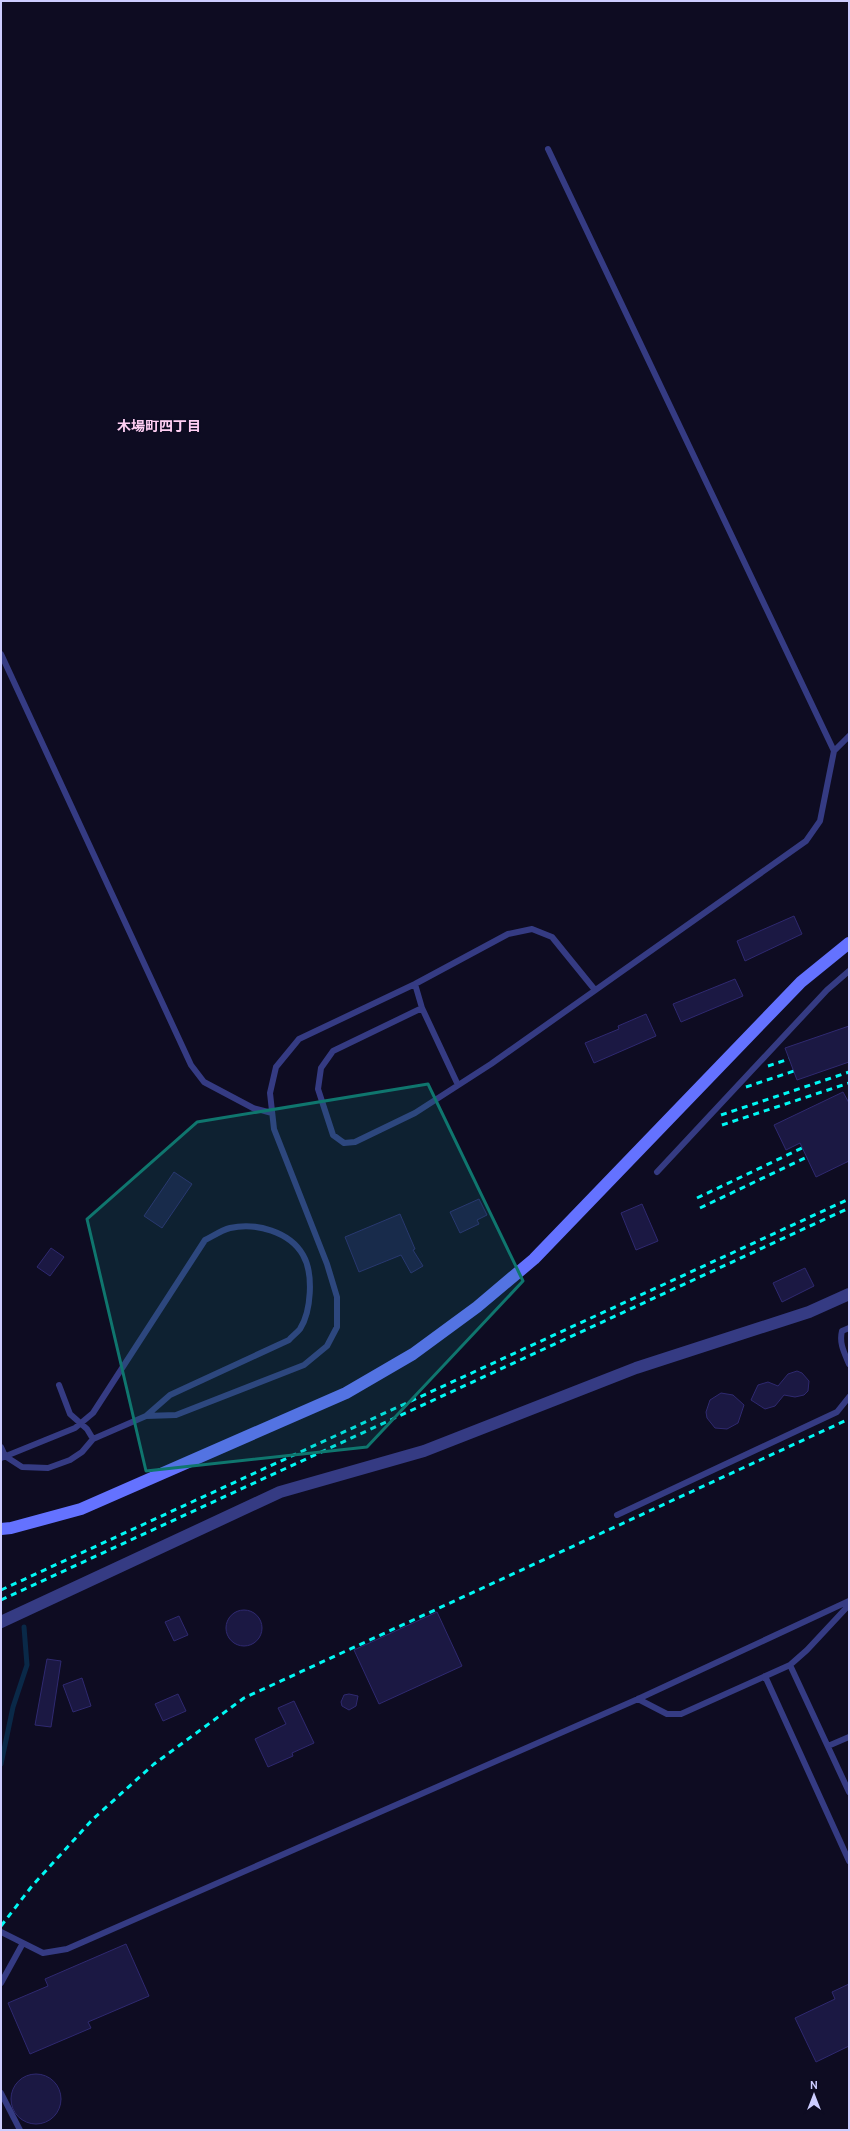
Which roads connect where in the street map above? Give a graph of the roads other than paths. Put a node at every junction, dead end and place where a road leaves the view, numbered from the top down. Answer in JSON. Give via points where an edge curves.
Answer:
{"nodes":[{"id":1,"x":548,"y":149,"type":"dead end"},
{"id":2,"x":1,"y":654,"type":"edge"},
{"id":3,"x":849,"y":736,"type":"edge"},
{"id":4,"x":834,"y":751,"type":"junction"},
{"id":5,"x":849,"y":943,"type":"edge"},
{"id":6,"x":849,"y":971,"type":"edge"},
{"id":7,"x":415,"y":984,"type":"junction"},
{"id":8,"x":595,"y":990,"type":"junction"},
{"id":9,"x":422,"y":1008,"type":"junction"},
{"id":10,"x":458,"y":1085,"type":"junction"},
{"id":11,"x":272,"y":1113,"type":"junction"},
{"id":12,"x":657,"y":1172,"type":"dead end"},
{"id":13,"x":849,"y":1294,"type":"edge"},
{"id":14,"x":849,"y":1328,"type":"edge"},
{"id":15,"x":849,"y":1364,"type":"edge"},
{"id":16,"x":59,"y":1385,"type":"dead end"},
{"id":17,"x":849,"y":1397,"type":"edge"},
{"id":18,"x":146,"y":1416,"type":"junction"},
{"id":19,"x":82,"y":1424,"type":"junction"},
{"id":20,"x":93,"y":1439,"type":"junction"},
{"id":21,"x":1,"y":1448,"type":"edge"},
{"id":22,"x":3,"y":1457,"type":"edge"},
{"id":23,"x":617,"y":1515,"type":"dead end"},
{"id":24,"x":1,"y":1529,"type":"edge"},
{"id":25,"x":849,"y":1601,"type":"edge"},
{"id":26,"x":849,"y":1605,"type":"edge"},
{"id":27,"x":1,"y":1622,"type":"edge"},
{"id":28,"x":790,"y":1665,"type":"junction"},
{"id":29,"x":765,"y":1676,"type":"junction"},
{"id":30,"x":638,"y":1699,"type":"junction"},
{"id":31,"x":849,"y":1737,"type":"edge"},
{"id":32,"x":828,"y":1746,"type":"junction"},
{"id":33,"x":849,"y":1792,"type":"edge"},
{"id":34,"x":849,"y":1861,"type":"edge"},
{"id":35,"x":1,"y":1932,"type":"edge"},
{"id":36,"x":23,"y":1943,"type":"junction"},
{"id":37,"x":1,"y":1982,"type":"edge"},
{"id":38,"x":1,"y":2093,"type":"edge"},
{"id":39,"x":20,"y":2130,"type":"edge"}],
"edges":[{"from":1,"to":4,"type":"lane"},
{"from":2,"to":11,"type":"lane","via":[[191,1065],[204,1082],[253,1108]]},
{"from":3,"to":4,"type":"lane"},
{"from":4,"to":8,"type":"lane","via":[[820,821],[806,841]]},
{"from":5,"to":24,"type":"street","via":[[802,982],[534,1259],[413,1354],[346,1393],[81,1509]]},
{"from":6,"to":12,"type":"lane","via":[[827,990]]},
{"from":7,"to":8,"type":"lane","via":[[508,934],[532,930],[552,937]]},
{"from":7,"to":9,"type":"lane"},
{"from":7,"to":11,"type":"lane","via":[[298,1039],[276,1067],[270,1093]]},
{"from":8,"to":10,"type":"lane"},
{"from":9,"to":10,"type":"lane"},
{"from":9,"to":10,"type":"lane","via":[[333,1051],[320,1068],[318,1089],[333,1135],[344,1143],[355,1142],[415,1113]]},
{"from":11,"to":18,"type":"lane","via":[[274,1129],[327,1264],[337,1297],[337,1326],[327,1346],[304,1365],[176,1415]]},
{"from":13,"to":27,"type":"street","via":[[809,1312],[636,1368],[424,1451],[280,1492]]},
{"from":14,"to":15,"type":"lane","via":[[842,1331],[840,1337]]},
{"from":16,"to":19,"type":"lane","via":[[70,1414]]},
{"from":17,"to":23,"type":"lane","via":[[837,1412]]},
{"from":18,"to":19,"type":"lane","via":[[170,1395],[289,1340],[300,1330],[309,1303],[310,1287],[303,1256],[291,1241],[276,1232],[254,1227],[230,1228],[205,1240],[94,1413]]},
{"from":18,"to":20,"type":"lane"},
{"from":19,"to":20,"type":"lane"},
{"from":19,"to":22,"type":"lane"},
{"from":20,"to":22,"type":"lane","via":[[82,1452],[70,1460],[48,1468],[22,1467]]},
{"from":21,"to":22,"type":"lane"},
{"from":25,"to":30,"type":"lane"},
{"from":26,"to":28,"type":"lane"},
{"from":28,"to":29,"type":"lane"},
{"from":28,"to":32,"type":"lane"},
{"from":29,"to":30,"type":"lane","via":[[681,1714],[667,1714]]},
{"from":29,"to":34,"type":"lane"},
{"from":30,"to":36,"type":"lane","via":[[67,1949],[43,1954]]},
{"from":31,"to":32,"type":"lane"},
{"from":32,"to":33,"type":"lane"},
{"from":35,"to":36,"type":"lane"},
{"from":36,"to":37,"type":"lane"},
{"from":38,"to":39,"type":"lane"}]}
